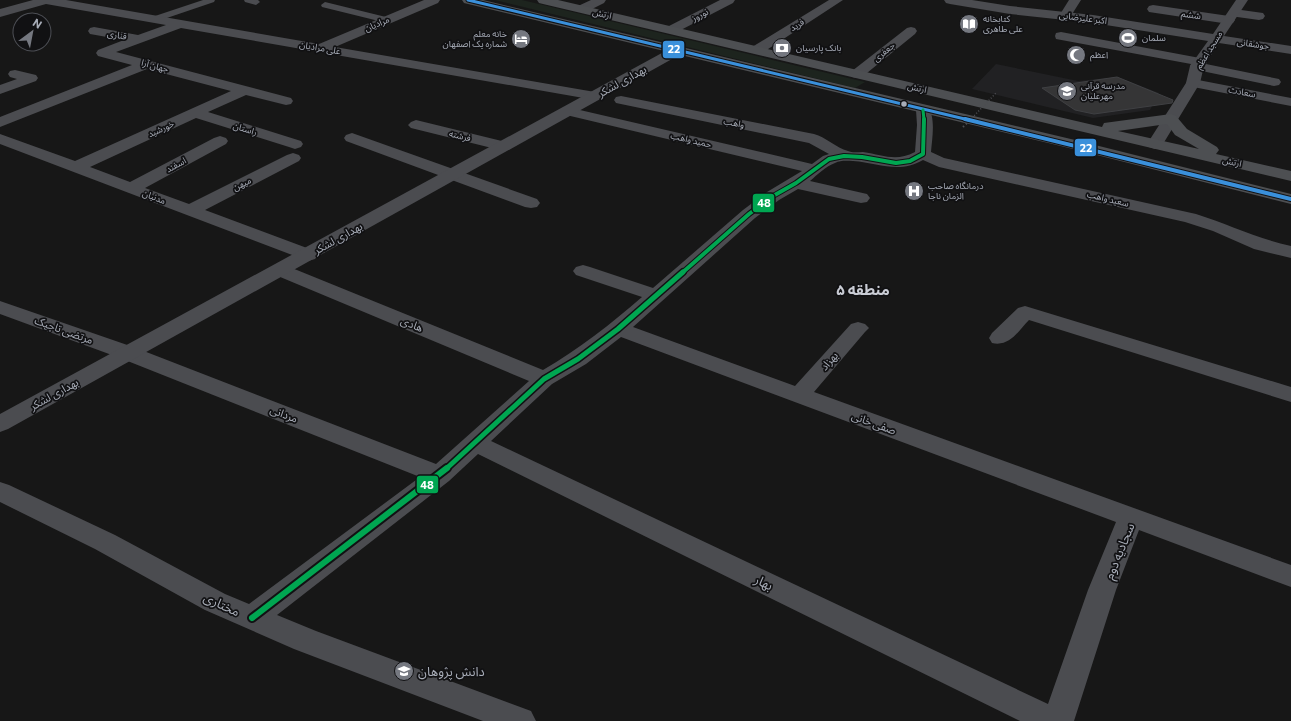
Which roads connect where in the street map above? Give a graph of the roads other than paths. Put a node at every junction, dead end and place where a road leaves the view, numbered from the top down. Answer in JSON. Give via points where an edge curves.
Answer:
{"nodes":[{"id":1,"x":45,"y":0,"type":"edge"},
{"id":2,"x":211,"y":0,"type":"edge"},
{"id":3,"x":434,"y":0,"type":"edge"},
{"id":4,"x":468,"y":0,"type":"edge"},
{"id":5,"x":543,"y":0,"type":"edge"},
{"id":6,"x":600,"y":0,"type":"edge"},
{"id":7,"x":729,"y":0,"type":"edge"},
{"id":8,"x":837,"y":0,"type":"edge"},
{"id":9,"x":950,"y":0,"type":"edge"},
{"id":10,"x":1075,"y":0,"type":"edge"},
{"id":11,"x":1242,"y":0,"type":"edge"},
{"id":12,"x":325,"y":5,"type":"dead end"},
{"id":13,"x":582,"y":9,"type":"junction"},
{"id":14,"x":1153,"y":9,"type":"dead end"},
{"id":15,"x":0,"y":13,"type":"edge"},
{"id":16,"x":1065,"y":16,"type":"junction"},
{"id":17,"x":1231,"y":16,"type":"junction"},
{"id":18,"x":1259,"y":16,"type":"dead end"},
{"id":19,"x":155,"y":20,"type":"junction"},
{"id":20,"x":387,"y":20,"type":"junction"},
{"id":21,"x":180,"y":24,"type":"junction"},
{"id":22,"x":671,"y":30,"type":"junction"},
{"id":23,"x":94,"y":31,"type":"dead end"},
{"id":24,"x":911,"y":31,"type":"dead end"},
{"id":25,"x":230,"y":32,"type":"junction"},
{"id":26,"x":1061,"y":36,"type":"dead end"},
{"id":27,"x":140,"y":39,"type":"junction"},
{"id":28,"x":1216,"y":39,"type":"junction"},
{"id":29,"x":212,"y":41,"type":"dead end"},
{"id":30,"x":320,"y":48,"type":"junction"},
{"id":31,"x":757,"y":50,"type":"junction"},
{"id":32,"x":1291,"y":50,"type":"edge"},
{"id":33,"x":676,"y":51,"type":"junction"},
{"id":34,"x":147,"y":64,"type":"junction"},
{"id":35,"x":1199,"y":64,"type":"junction"},
{"id":36,"x":15,"y":74,"type":"dead end"},
{"id":37,"x":857,"y":74,"type":"junction"},
{"id":38,"x":1274,"y":82,"type":"dead end"},
{"id":39,"x":1193,"y":83,"type":"junction"},
{"id":40,"x":0,"y":90,"type":"edge"},
{"id":41,"x":245,"y":90,"type":"junction"},
{"id":42,"x":595,"y":96,"type":"junction"},
{"id":43,"x":621,"y":100,"type":"dead end"},
{"id":44,"x":286,"y":101,"type":"dead end"},
{"id":45,"x":1291,"y":102,"type":"edge"},
{"id":46,"x":923,"y":110,"type":"junction"},
{"id":47,"x":567,"y":111,"type":"junction"},
{"id":48,"x":195,"y":113,"type":"junction"},
{"id":49,"x":1170,"y":120,"type":"junction"},
{"id":50,"x":0,"y":122,"type":"edge"},
{"id":51,"x":1060,"y":122,"type":"junction"},
{"id":52,"x":416,"y":125,"type":"dead end"},
{"id":53,"x":0,"y":138,"type":"edge"},
{"id":54,"x":352,"y":138,"type":"dead end"},
{"id":55,"x":220,"y":141,"type":"dead end"},
{"id":56,"x":1156,"y":144,"type":"junction"},
{"id":57,"x":1075,"y":145,"type":"junction"},
{"id":58,"x":504,"y":146,"type":"junction"},
{"id":59,"x":294,"y":151,"type":"joint"},
{"id":60,"x":923,"y":154,"type":"junction"},
{"id":61,"x":844,"y":156,"type":"junction"},
{"id":62,"x":76,"y":167,"type":"junction"},
{"id":63,"x":814,"y":169,"type":"junction"},
{"id":64,"x":1266,"y":170,"type":"junction"},
{"id":65,"x":453,"y":175,"type":"junction"},
{"id":66,"x":1196,"y":175,"type":"junction"},
{"id":67,"x":1291,"y":176,"type":"edge"},
{"id":68,"x":796,"y":183,"type":"junction"},
{"id":69,"x":1291,"y":185,"type":"edge"},
{"id":70,"x":132,"y":188,"type":"junction"},
{"id":71,"x":861,"y":198,"type":"dead end"},
{"id":72,"x":1291,"y":199,"type":"edge"},
{"id":73,"x":531,"y":203,"type":"dead end"},
{"id":74,"x":191,"y":210,"type":"junction"},
{"id":75,"x":1291,"y":252,"type":"edge"},
{"id":76,"x":308,"y":255,"type":"junction"},
{"id":77,"x":280,"y":270,"type":"junction"},
{"id":78,"x":583,"y":271,"type":"dead end"},
{"id":79,"x":656,"y":295,"type":"junction"},
{"id":80,"x":0,"y":307,"type":"edge"},
{"id":81,"x":858,"y":328,"type":"dead end"},
{"id":82,"x":618,"y":329,"type":"junction"},
{"id":83,"x":1000,"y":338,"type":"dead end"},
{"id":84,"x":128,"y":354,"type":"junction"},
{"id":85,"x":544,"y":379,"type":"junction"},
{"id":86,"x":799,"y":395,"type":"junction"},
{"id":87,"x":1291,"y":395,"type":"edge"},
{"id":88,"x":0,"y":424,"type":"edge"},
{"id":89,"x":475,"y":443,"type":"junction"},
{"id":90,"x":440,"y":475,"type":"junction"},
{"id":91,"x":0,"y":491,"type":"edge"},
{"id":92,"x":1131,"y":517,"type":"junction"},
{"id":93,"x":1291,"y":576,"type":"edge"},
{"id":94,"x":252,"y":618,"type":"junction"},
{"id":95,"x":520,"y":721,"type":"edge"},
{"id":96,"x":1052,"y":721,"type":"edge"},
{"id":97,"x":1058,"y":721,"type":"edge"}],
"edges":[{"from":1,"to":15,"type":"street"},
{"from":1,"to":19,"type":"street","name":"علی مرادیان"},
{"from":2,"to":19,"type":"lane"},
{"from":3,"to":20,"type":"street","name":"مرادیان"},
{"from":4,"to":33,"type":"main road","name":"ارتش"},
{"from":5,"to":13,"type":"main road","name":"ارتش"},
{"from":6,"to":13,"type":"street"},
{"from":7,"to":22,"type":"street","name":"نوروز"},
{"from":8,"to":31,"type":"street","name":"فرید"},
{"from":9,"to":16,"type":"street","name":"اکبر علیرضایی"},
{"from":10,"to":16,"type":"street"},
{"from":11,"to":17,"type":"street","name":"مسجد اعظم"},
{"from":12,"to":20,"type":"lane"},
{"from":13,"to":22,"type":"main road","name":"ارتش"},
{"from":14,"to":17,"type":"street","name":"ششم"},
{"from":16,"to":28,"type":"street","name":"اکبر علیرضایی"},
{"from":17,"to":18,"type":"street"},
{"from":17,"to":28,"type":"street","name":"مسجد اعظم"},
{"from":19,"to":21,"type":"street","name":"علی مرادیان"},
{"from":20,"to":30,"type":"street","name":"مرادیان"},
{"from":21,"to":25,"type":"street","name":"علی مرادیان"},
{"from":21,"to":27,"type":"street","name":"جهان آرا"},
{"from":22,"to":31,"type":"main road","name":"ارتش"},
{"from":23,"to":27,"type":"street","name":"قناری"},
{"from":24,"to":37,"type":"street","name":"جعفری"},
{"from":25,"to":29,"type":"street"},
{"from":25,"to":30,"type":"street","name":"علی مرادیان"},
{"from":26,"to":35,"type":"street"},
{"from":27,"to":34,"type":"street","name":"جهان آرا","via":[[103,53]]},
{"from":28,"to":32,"type":"street","name":"جوشقانی"},
{"from":28,"to":35,"type":"street","name":"مسجد اعظم"},
{"from":30,"to":42,"type":"street","name":"علی مرادیان"},
{"from":31,"to":37,"type":"main road","name":"ارتش"},
{"from":33,"to":42,"type":"street","name":"بهداری لشکر"},
{"from":33,"to":46,"type":"main road","name":"ارتش"},
{"from":34,"to":41,"type":"street","name":"جهان آرا"},
{"from":34,"to":50,"type":"street"},
{"from":35,"to":38,"type":"street"},
{"from":35,"to":39,"type":"street","name":"مسجد اعظم"},
{"from":36,"to":40,"type":"street","via":[[31,78]]},
{"from":37,"to":51,"type":"main road","name":"ارتش"},
{"from":39,"to":45,"type":"street","name":"سعادت"},
{"from":39,"to":49,"type":"street","name":"مسجد اعظم"},
{"from":41,"to":44,"type":"street","name":"جهان آرا"},
{"from":41,"to":48,"type":"street","name":"خورشید"},
{"from":42,"to":47,"type":"street","name":"بهداری لشکر"},
{"from":43,"to":61,"type":"street","name":"واهب","via":[[814,139]]},
{"from":46,"to":57,"type":"main road","name":"ارتش"},
{"from":46,"to":60,"type":"street"},
{"from":47,"to":58,"type":"street","name":"بهداری لشکر"},
{"from":47,"to":63,"type":"street","name":"حمید واهب"},
{"from":48,"to":59,"type":"street","name":"راستان"},
{"from":48,"to":62,"type":"street","name":"خورشید"},
{"from":49,"to":51,"type":"main road","via":[[1123,126]]},
{"from":49,"to":56,"type":"street","name":"مسجد اعظم"},
{"from":49,"to":64,"type":"main road","via":[[1181,132],[1208,149]]},
{"from":51,"to":56,"type":"main road","name":"ارتش"},
{"from":52,"to":58,"type":"street","name":"فرشته"},
{"from":53,"to":62,"type":"street","name":"مدنیان"},
{"from":54,"to":65,"type":"street"},
{"from":55,"to":70,"type":"street","name":"اسفند"},
{"from":56,"to":57,"type":"main road","via":[[1111,149]]},
{"from":56,"to":64,"type":"main road","name":"ارتش"},
{"from":57,"to":66,"type":"main road","name":"ارتش"},
{"from":58,"to":65,"type":"street","name":"بهداری لشکر"},
{"from":59,"to":74,"type":"street","name":"میهن"},
{"from":60,"to":61,"type":"street","via":[[910,161],[896,163]]},
{"from":60,"to":75,"type":"street","name":"سعید واهب","via":[[939,162],[1190,218],[1261,245]]},
{"from":61,"to":63,"type":"street","via":[[829,159]]},
{"from":62,"to":70,"type":"street","name":"مدنیان"},
{"from":63,"to":68,"type":"street"},
{"from":64,"to":67,"type":"main road","name":"ارتش"},
{"from":65,"to":73,"type":"street"},
{"from":65,"to":76,"type":"street","name":"بهداری لشکر"},
{"from":66,"to":69,"type":"main road","via":[[1194,169],[1202,164]]},
{"from":66,"to":72,"type":"main road","name":"ارتش"},
{"from":68,"to":71,"type":"street"},
{"from":68,"to":79,"type":"street","via":[[749,214]]},
{"from":70,"to":74,"type":"street","name":"مدنیان"},
{"from":74,"to":76,"type":"street","name":"مدنیان"},
{"from":76,"to":77,"type":"street","name":"بهداری لشکر"},
{"from":77,"to":84,"type":"street","name":"بهداری لشکر"},
{"from":77,"to":85,"type":"street","name":"هادی"},
{"from":78,"to":79,"type":"street"},
{"from":79,"to":82,"type":"street"},
{"from":80,"to":84,"type":"street","name":"مرتضی تاجیک"},
{"from":81,"to":86,"type":"street","name":"بهزاد"},
{"from":82,"to":85,"type":"street"},
{"from":82,"to":86,"type":"street","name":"صفی خانی"},
{"from":83,"to":87,"type":"street","via":[[1025,312]]},
{"from":84,"to":88,"type":"street","name":"بهداری لشکر"},
{"from":84,"to":90,"type":"street","name":"مردانی"},
{"from":85,"to":89,"type":"street"},
{"from":86,"to":92,"type":"street","name":"صفی خانی"},
{"from":89,"to":90,"type":"street"},
{"from":89,"to":96,"type":"street","name":"بهار"},
{"from":90,"to":94,"type":"street"},
{"from":91,"to":94,"type":"street","name":"مختاری","via":[[105,542],[215,602]]},
{"from":92,"to":93,"type":"street","name":"سجادیه دوم"},
{"from":92,"to":97,"type":"street","name":"سجادیه دوم","via":[[1102,590]]},
{"from":94,"to":95,"type":"street","name":"مختاری"}]}
